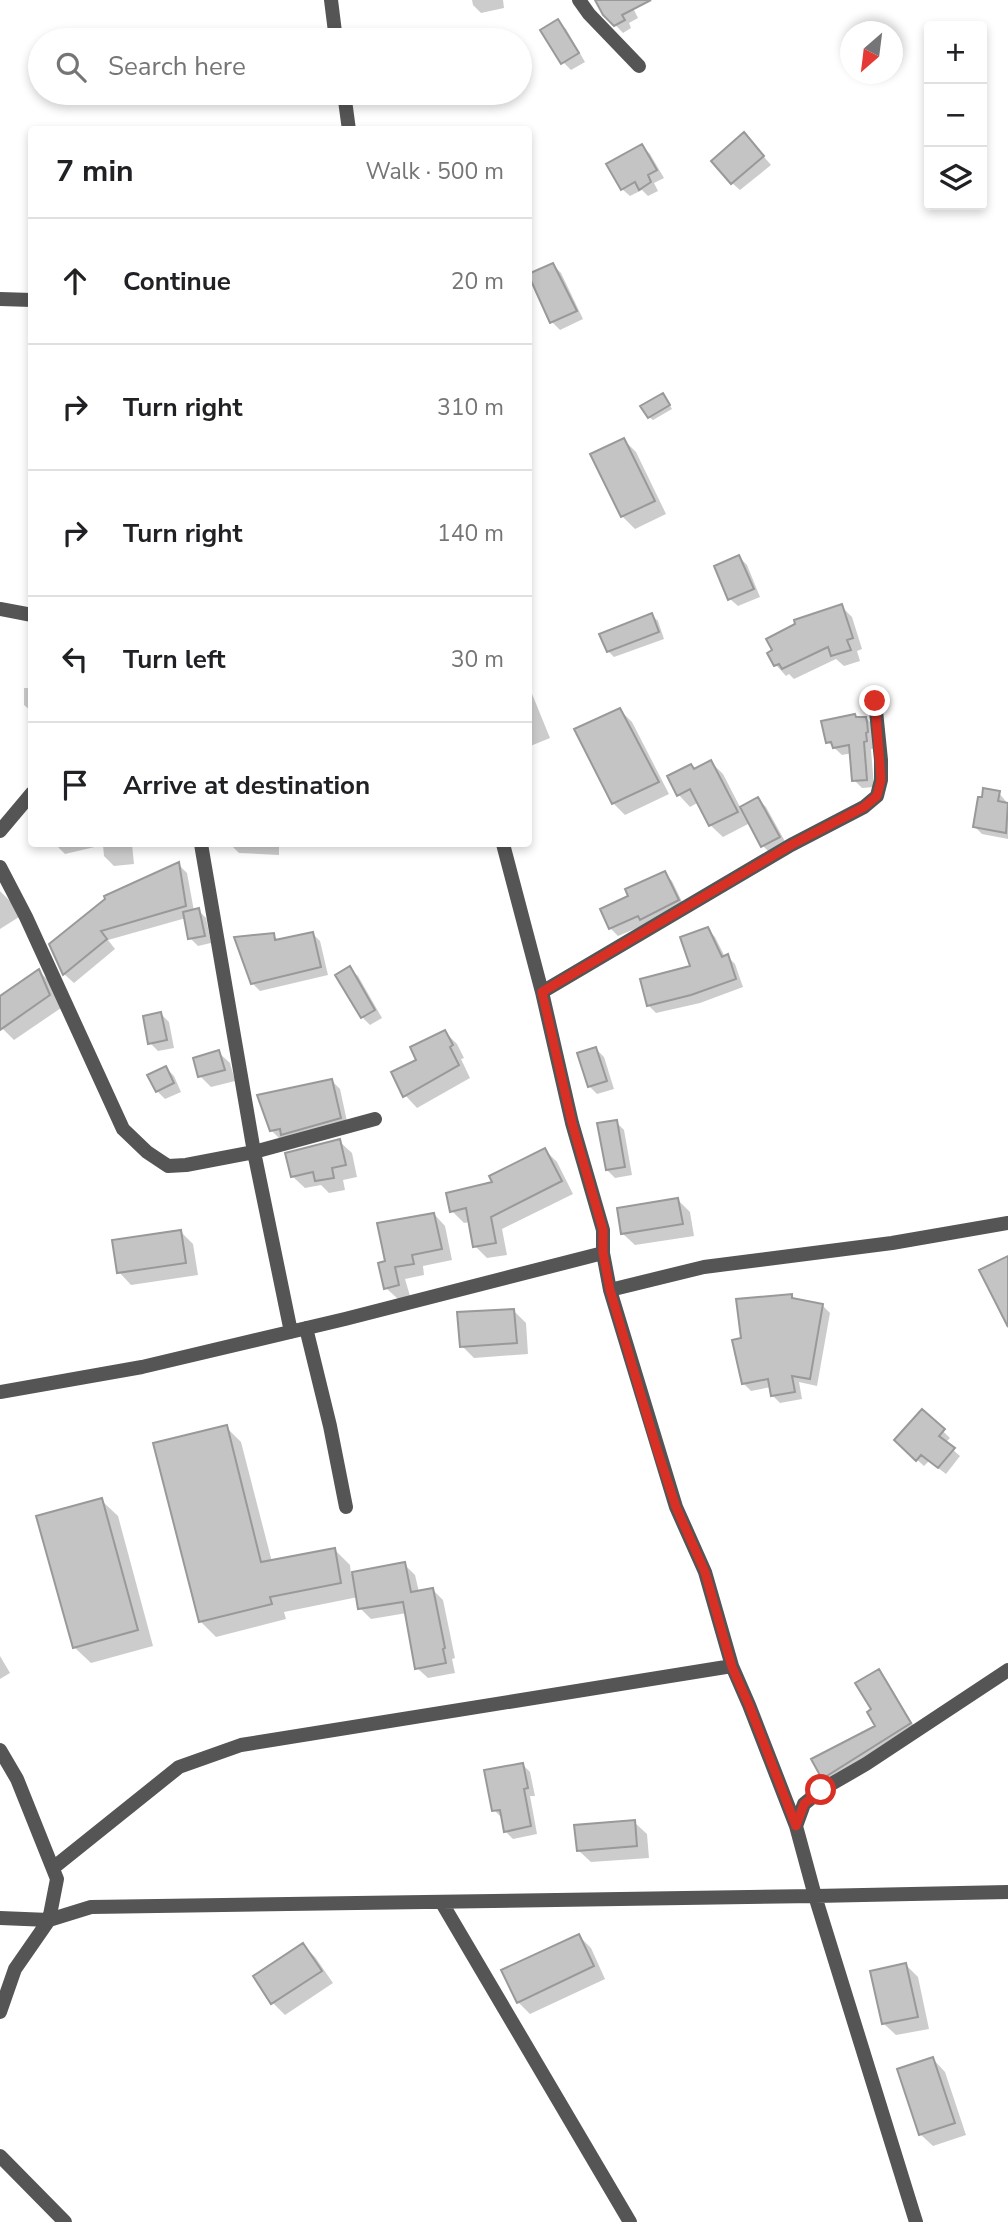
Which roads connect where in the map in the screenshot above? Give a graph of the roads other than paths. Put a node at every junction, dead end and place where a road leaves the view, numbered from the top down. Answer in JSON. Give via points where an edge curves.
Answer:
{"nodes":[{"id":1,"x":331,"y":0,"type":"edge"},
{"id":2,"x":579,"y":0,"type":"edge"},
{"id":3,"x":334,"y":28,"type":"edge"},
{"id":4,"x":639,"y":66,"type":"dead end"},
{"id":5,"x":346,"y":105,"type":"edge"},
{"id":6,"x":348,"y":126,"type":"edge"},
{"id":7,"x":0,"y":299,"type":"edge"},
{"id":8,"x":28,"y":300,"type":"edge"},
{"id":9,"x":0,"y":609,"type":"edge"},
{"id":10,"x":28,"y":614,"type":"edge"},
{"id":11,"x":875,"y":701,"type":"dead end"},
{"id":12,"x":28,"y":798,"type":"edge"},
{"id":13,"x":0,"y":831,"type":"edge"},
{"id":14,"x":202,"y":847,"type":"edge"},
{"id":15,"x":504,"y":847,"type":"edge"},
{"id":16,"x":0,"y":867,"type":"edge"},
{"id":17,"x":542,"y":992,"type":"junction"},
{"id":18,"x":375,"y":1119,"type":"dead end"},
{"id":19,"x":254,"y":1152,"type":"junction"},
{"id":20,"x":1008,"y":1223,"type":"edge"},
{"id":21,"x":603,"y":1253,"type":"junction"},
{"id":22,"x":610,"y":1290,"type":"junction"},
{"id":23,"x":298,"y":1330,"type":"junction"},
{"id":24,"x":0,"y":1392,"type":"edge"},
{"id":25,"x":346,"y":1507,"type":"dead end"},
{"id":26,"x":732,"y":1667,"type":"junction"},
{"id":27,"x":1008,"y":1670,"type":"edge"},
{"id":28,"x":0,"y":1750,"type":"edge"},
{"id":29,"x":796,"y":1826,"type":"junction"},
{"id":30,"x":53,"y":1868,"type":"junction"},
{"id":31,"x":1008,"y":1892,"type":"edge"},
{"id":32,"x":815,"y":1896,"type":"junction"},
{"id":33,"x":442,"y":1903,"type":"junction"},
{"id":34,"x":0,"y":1918,"type":"edge"},
{"id":35,"x":49,"y":1920,"type":"junction"},
{"id":36,"x":0,"y":2012,"type":"edge"},
{"id":37,"x":0,"y":2156,"type":"edge"},
{"id":38,"x":65,"y":2222,"type":"edge"},
{"id":39,"x":630,"y":2222,"type":"edge"},
{"id":40,"x":916,"y":2222,"type":"edge"}],
"edges":[{"from":1,"to":3,"type":"street"},
{"from":2,"to":4,"type":"street"},
{"from":5,"to":6,"type":"street"},
{"from":7,"to":8,"type":"street"},
{"from":9,"to":10,"type":"street"},
{"from":11,"to":17,"type":"street","via":[[881,780],[877,796]]},
{"from":12,"to":13,"type":"street"},
{"from":14,"to":19,"type":"street"},
{"from":15,"to":17,"type":"street"},
{"from":16,"to":19,"type":"street","via":[[122,1129],[169,1166]]},
{"from":17,"to":21,"type":"street","via":[[603,1230]]},
{"from":18,"to":19,"type":"street"},
{"from":19,"to":23,"type":"street"},
{"from":20,"to":22,"type":"street","via":[[704,1267]]},
{"from":21,"to":22,"type":"street"},
{"from":21,"to":23,"type":"street"},
{"from":22,"to":26,"type":"street","via":[[657,1449],[705,1572]]},
{"from":23,"to":24,"type":"street","via":[[142,1367]]},
{"from":23,"to":25,"type":"street","via":[[330,1426]]},
{"from":26,"to":29,"type":"street"},
{"from":26,"to":30,"type":"street","via":[[241,1745],[179,1767]]},
{"from":27,"to":29,"type":"street","via":[[821,1790],[804,1804]]},
{"from":28,"to":30,"type":"street","via":[[17,1779]]},
{"from":29,"to":32,"type":"street"},
{"from":30,"to":35,"type":"street","via":[[57,1879]]},
{"from":31,"to":32,"type":"street"},
{"from":32,"to":33,"type":"street"},
{"from":32,"to":40,"type":"street"},
{"from":33,"to":35,"type":"street","via":[[92,1907]]},
{"from":33,"to":39,"type":"street"},
{"from":34,"to":35,"type":"street"},
{"from":35,"to":36,"type":"street","via":[[15,1969]]},
{"from":37,"to":38,"type":"street"}]}
